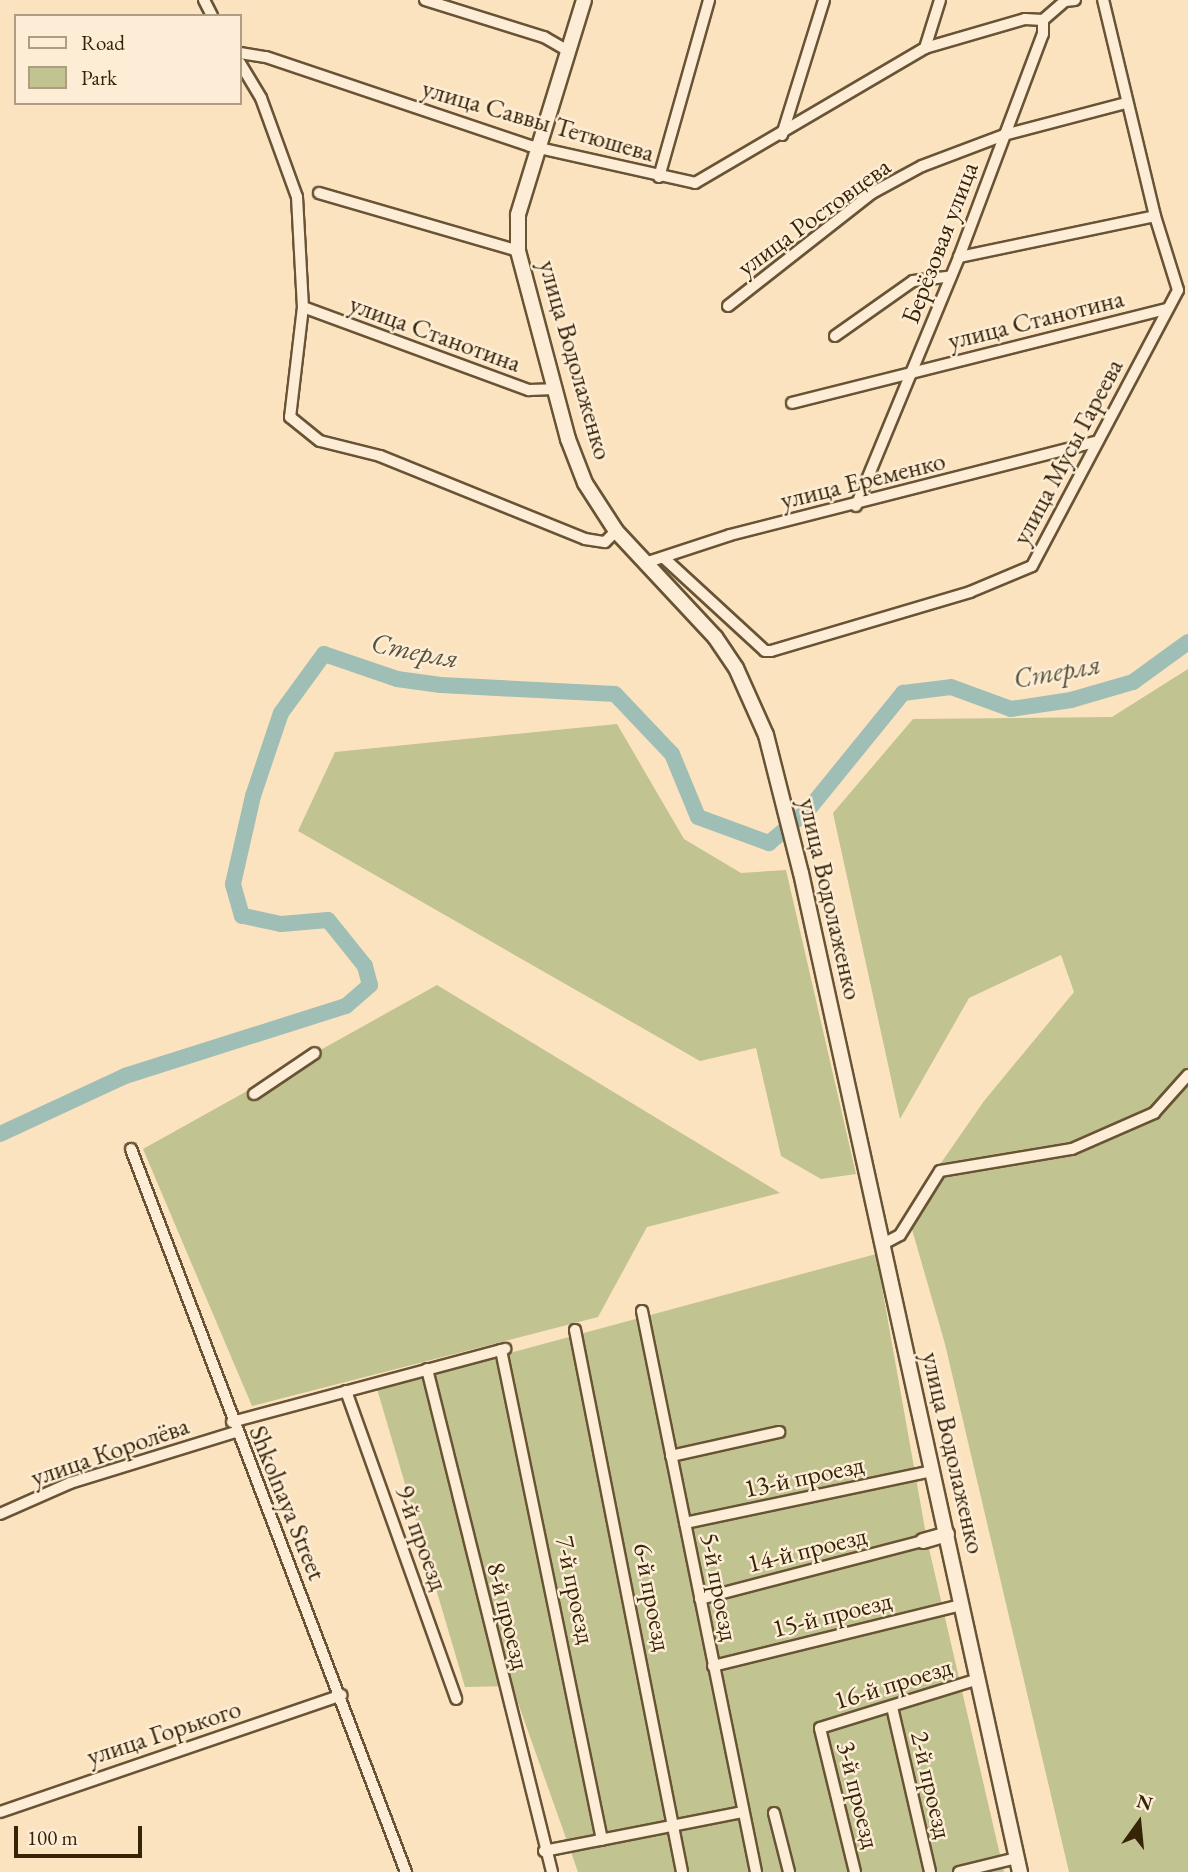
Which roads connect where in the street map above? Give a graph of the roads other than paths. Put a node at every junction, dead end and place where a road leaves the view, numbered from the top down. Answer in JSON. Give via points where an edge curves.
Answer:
{"nodes":[{"id":1,"x":425,"y":0,"type":"edge"},
{"id":2,"x":584,"y":0,"type":"edge"},
{"id":3,"x":709,"y":0,"type":"edge"},
{"id":4,"x":824,"y":0,"type":"edge"},
{"id":5,"x":940,"y":0,"type":"edge"},
{"id":6,"x":1103,"y":0,"type":"edge"},
{"id":7,"x":1070,"y":1,"type":"edge"},
{"id":8,"x":458,"y":5,"type":"edge"},
{"id":9,"x":1043,"y":20,"type":"junction"},
{"id":10,"x":925,"y":48,"type":"junction"},
{"id":11,"x":568,"y":51,"type":"junction"},
{"id":12,"x":242,"y":53,"type":"edge"},
{"id":13,"x":242,"y":66,"type":"edge"},
{"id":14,"x":1126,"y":103,"type":"junction"},
{"id":15,"x":1004,"y":135,"type":"junction"},
{"id":16,"x":782,"y":136,"type":"junction"},
{"id":17,"x":538,"y":148,"type":"junction"},
{"id":18,"x":659,"y":177,"type":"junction"},
{"id":19,"x":319,"y":192,"type":"dead end"},
{"id":20,"x":1155,"y":216,"type":"junction"},
{"id":21,"x":517,"y":251,"type":"junction"},
{"id":22,"x":959,"y":257,"type":"junction"},
{"id":23,"x":951,"y":276,"type":"junction"},
{"id":24,"x":728,"y":306,"type":"dead end"},
{"id":25,"x":303,"y":307,"type":"junction"},
{"id":26,"x":1167,"y":310,"type":"junction"},
{"id":27,"x":835,"y":335,"type":"dead end"},
{"id":28,"x":911,"y":372,"type":"junction"},
{"id":29,"x":554,"y":390,"type":"junction"},
{"id":30,"x":792,"y":403,"type":"dead end"},
{"id":31,"x":1094,"y":442,"type":"junction"},
{"id":32,"x":856,"y":506,"type":"junction"},
{"id":33,"x":616,"y":531,"type":"junction"},
{"id":34,"x":664,"y":558,"type":"junction"},
{"id":35,"x":645,"y":563,"type":"junction"},
{"id":36,"x":315,"y":1053,"type":"dead end"},
{"id":37,"x":1188,"y":1075,"type":"edge"},
{"id":38,"x":254,"y":1094,"type":"dead end"},
{"id":39,"x":131,"y":1149,"type":"dead end"},
{"id":40,"x":883,"y":1244,"type":"junction"},
{"id":41,"x":642,"y":1311,"type":"dead end"},
{"id":42,"x":575,"y":1330,"type":"dead end"},
{"id":43,"x":504,"y":1349,"type":"joint"},
{"id":44,"x":427,"y":1368,"type":"junction"},
{"id":45,"x":346,"y":1391,"type":"junction"},
{"id":46,"x":234,"y":1427,"type":"junction"},
{"id":47,"x":779,"y":1432,"type":"dead end"},
{"id":48,"x":671,"y":1456,"type":"junction"},
{"id":49,"x":932,"y":1471,"type":"junction"},
{"id":50,"x":0,"y":1514,"type":"edge"},
{"id":51,"x":685,"y":1523,"type":"junction"},
{"id":52,"x":947,"y":1534,"type":"junction"},
{"id":53,"x":923,"y":1541,"type":"joint"},
{"id":54,"x":700,"y":1599,"type":"junction"},
{"id":55,"x":962,"y":1605,"type":"junction"},
{"id":56,"x":713,"y":1666,"type":"junction"},
{"id":57,"x":978,"y":1679,"type":"junction"},
{"id":58,"x":341,"y":1695,"type":"junction"},
{"id":59,"x":456,"y":1699,"type":"dead end"},
{"id":60,"x":892,"y":1707,"type":"junction"},
{"id":61,"x":820,"y":1728,"type":"joint"},
{"id":62,"x":0,"y":1812,"type":"edge"},
{"id":63,"x":743,"y":1812,"type":"junction"},
{"id":64,"x":774,"y":1813,"type":"dead end"},
{"id":65,"x":672,"y":1826,"type":"junction"},
{"id":66,"x":602,"y":1840,"type":"junction"},
{"id":67,"x":544,"y":1851,"type":"junction"},
{"id":68,"x":1019,"y":1865,"type":"edge"},
{"id":69,"x":406,"y":1872,"type":"edge"},
{"id":70,"x":552,"y":1872,"type":"edge"},
{"id":71,"x":682,"y":1872,"type":"edge"},
{"id":72,"x":756,"y":1872,"type":"edge"},
{"id":73,"x":789,"y":1872,"type":"edge"},
{"id":74,"x":855,"y":1872,"type":"edge"},
{"id":75,"x":930,"y":1872,"type":"edge"},
{"id":76,"x":959,"y":1872,"type":"edge"}],
"edges":[{"from":1,"to":8,"type":"street"},
{"from":2,"to":11,"type":"main road","name":"улица Водолаженко"},
{"from":3,"to":18,"type":"street"},
{"from":4,"to":16,"type":"street"},
{"from":5,"to":10,"type":"street"},
{"from":6,"to":14,"type":"street","name":"улица Мусы Гареева"},
{"from":7,"to":9,"type":"street"},
{"from":8,"to":11,"type":"street","via":[[544,37]]},
{"from":9,"to":10,"type":"street","name":"улица Саввы Тетюшева","via":[[1025,19]]},
{"from":9,"to":15,"type":"street","name":"Берёзовая улица","via":[[1043,34]]},
{"from":10,"to":16,"type":"street","name":"улица Саввы Тетюшева","via":[[856,86]]},
{"from":11,"to":17,"type":"main road","name":"улица Водолаженко"},
{"from":12,"to":17,"type":"street","name":"улица Саввы Тетюшева","via":[[266,57]]},
{"from":13,"to":25,"type":"street","via":[[261,98],[297,197]]},
{"from":14,"to":15,"type":"street","name":"улица Ростовцева"},
{"from":14,"to":20,"type":"street","name":"улица Мусы Гареева"},
{"from":15,"to":22,"type":"street","name":"Берёзовая улица"},
{"from":15,"to":24,"type":"street","name":"улица Ростовцева","via":[[922,166],[872,193]]},
{"from":16,"to":18,"type":"street","name":"улица Саввы Тетюшева","via":[[695,183]]},
{"from":17,"to":18,"type":"street","name":"улица Саввы Тетюшева"},
{"from":17,"to":21,"type":"main road","name":"улица Водолаженко","via":[[518,215]]},
{"from":19,"to":21,"type":"street"},
{"from":20,"to":22,"type":"street"},
{"from":20,"to":26,"type":"street","name":"улица Мусы Гареева","via":[[1178,290]]},
{"from":21,"to":29,"type":"main road","name":"улица Водолаженко"},
{"from":22,"to":23,"type":"street","name":"Берёзовая улица"},
{"from":23,"to":27,"type":"street","via":[[913,281]]},
{"from":23,"to":28,"type":"street","name":"Берёзовая улица"},
{"from":25,"to":29,"type":"street","name":"улица Станотина","via":[[529,390]]},
{"from":25,"to":33,"type":"street","via":[[290,417],[320,441],[380,456],[585,539],[605,542]]},
{"from":26,"to":28,"type":"street","name":"улица Станотина"},
{"from":26,"to":31,"type":"street","name":"улица Мусы Гареева"},
{"from":28,"to":30,"type":"street","name":"улица Станотина"},
{"from":28,"to":32,"type":"street","name":"Берёзовая улица"},
{"from":29,"to":33,"type":"main road","name":"улица Водолаженко","via":[[586,483]]},
{"from":31,"to":32,"type":"street","name":"улица Еременко"},
{"from":31,"to":34,"type":"street","name":"улица Мусы Гареева","via":[[1032,566],[970,592],[771,651],[765,651]]},
{"from":32,"to":34,"type":"street","name":"улица Еременко","via":[[730,535]]},
{"from":33,"to":35,"type":"main road","name":"улица Водолаженко"},
{"from":34,"to":35,"type":"street","name":"улица Еременко"},
{"from":35,"to":40,"type":"main road","name":"улица Водолаженко","via":[[715,637],[756,709],[801,873]]},
{"from":36,"to":38,"type":"street"},
{"from":37,"to":40,"type":"street","via":[[1154,1113],[1072,1149],[940,1171],[900,1235]]},
{"from":39,"to":46,"type":"street","name":"Shkolnaya Street"},
{"from":40,"to":49,"type":"main road","name":"улица Водолаженко"},
{"from":41,"to":48,"type":"street","name":"5-й проезд"},
{"from":42,"to":65,"type":"street","name":"6-й проезд"},
{"from":43,"to":44,"type":"street","name":"улица Королёва"},
{"from":43,"to":66,"type":"street","name":"7-й проезд"},
{"from":44,"to":45,"type":"street","name":"улица Королёва"},
{"from":44,"to":67,"type":"street","name":"8-й проезд"},
{"from":45,"to":46,"type":"street","name":"улица Королёва"},
{"from":45,"to":59,"type":"street","name":"9-й проезд"},
{"from":46,"to":50,"type":"street","name":"улица Королёва","via":[[70,1483]]},
{"from":46,"to":58,"type":"street","name":"Shkolnaya Street"},
{"from":47,"to":48,"type":"street"},
{"from":48,"to":51,"type":"street","name":"5-й проезд"},
{"from":49,"to":51,"type":"street","name":"13-й проезд"},
{"from":49,"to":52,"type":"main road","name":"улица Водолаженко"},
{"from":51,"to":54,"type":"street","name":"5-й проезд"},
{"from":52,"to":53,"type":"main road"},
{"from":52,"to":55,"type":"main road","name":"улица Водолаженко"},
{"from":53,"to":54,"type":"street","name":"14-й проезд"},
{"from":54,"to":56,"type":"street","name":"5-й проезд"},
{"from":55,"to":56,"type":"street","name":"15-й проезд"},
{"from":55,"to":57,"type":"main road","name":"улица Водолаженко"},
{"from":56,"to":63,"type":"street","name":"5-й проезд"},
{"from":57,"to":60,"type":"street","name":"16-й проезд"},
{"from":57,"to":68,"type":"main road","name":"улица Водолаженко"},
{"from":58,"to":62,"type":"street","name":"улица Горького"},
{"from":58,"to":69,"type":"street","name":"Shkolnaya Street"},
{"from":60,"to":61,"type":"street","name":"16-й проезд"},
{"from":60,"to":75,"type":"street","name":"2-й проезд"},
{"from":61,"to":74,"type":"street","name":"3-й проезд"},
{"from":63,"to":65,"type":"street"},
{"from":63,"to":72,"type":"street","name":"5-й проезд"},
{"from":64,"to":73,"type":"street"},
{"from":65,"to":66,"type":"street"},
{"from":65,"to":71,"type":"street","name":"6-й проезд"},
{"from":66,"to":67,"type":"street"},
{"from":67,"to":70,"type":"street","name":"8-й проезд"},
{"from":68,"to":76,"type":"street"}]}
